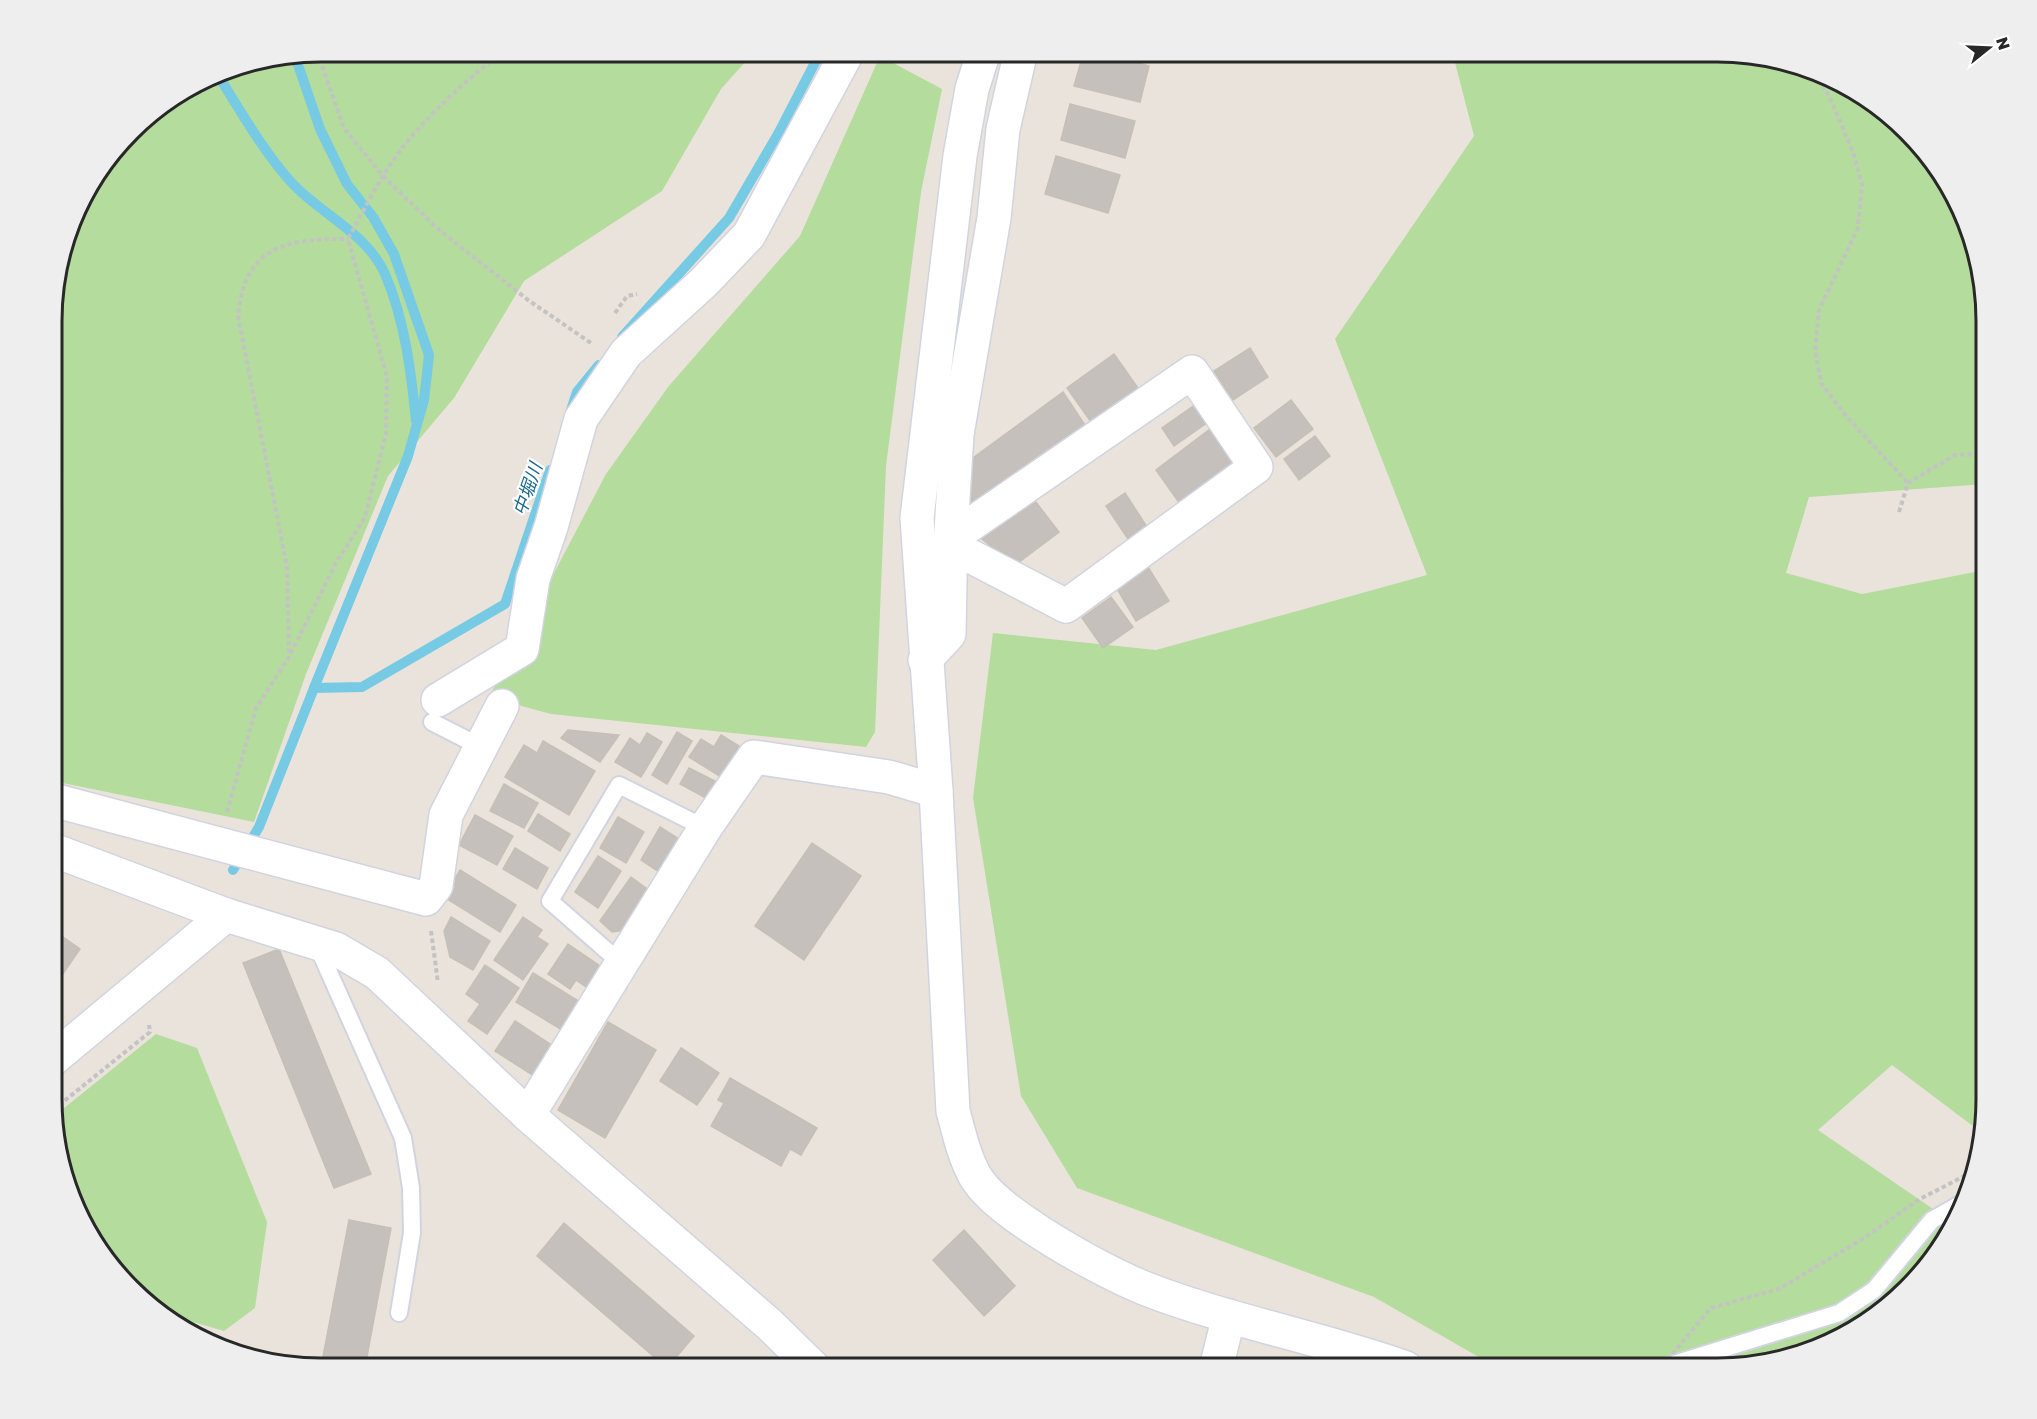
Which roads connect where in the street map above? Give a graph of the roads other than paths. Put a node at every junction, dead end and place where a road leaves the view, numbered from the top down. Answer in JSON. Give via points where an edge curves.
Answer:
{"nodes":[{"id":1,"x":842,"y":62,"type":"edge"},
{"id":2,"x":981,"y":62,"type":"edge"},
{"id":3,"x":1018,"y":62,"type":"edge"},
{"id":4,"x":951,"y":542,"type":"junction"},
{"id":5,"x":925,"y":660,"type":"junction"},
{"id":6,"x":502,"y":706,"type":"dead end"},
{"id":7,"x":435,"y":711,"type":"joint"},
{"id":8,"x":481,"y":747,"type":"junction"},
{"id":9,"x":936,"y":791,"type":"junction"},
{"id":10,"x":62,"y":802,"type":"edge"},
{"id":11,"x":705,"y":828,"type":"junction"},
{"id":12,"x":62,"y":853,"type":"edge"},
{"id":13,"x":226,"y":915,"type":"junction"},
{"id":14,"x":316,"y":942,"type":"junction"},
{"id":15,"x":622,"y":964,"type":"junction"},
{"id":16,"x":62,"y":1052,"type":"edge"},
{"id":17,"x":528,"y":1115,"type":"junction"},
{"id":18,"x":1951,"y":1209,"type":"edge"},
{"id":19,"x":399,"y":1313,"type":"dead end"},
{"id":20,"x":1229,"y":1316,"type":"junction"},
{"id":21,"x":804,"y":1358,"type":"edge"},
{"id":22,"x":1218,"y":1358,"type":"edge"},
{"id":23,"x":1378,"y":1358,"type":"edge"},
{"id":24,"x":1693,"y":1358,"type":"edge"}],
"edges":[{"from":1,"to":7,"type":"street","via":[[749,235],[626,353],[582,419],[533,579],[522,649]]},
{"from":2,"to":5,"type":"street","via":[[960,156],[916,518]]},
{"from":3,"to":4,"type":"street","via":[[1003,129],[994,219],[957,434]]},
{"from":4,"to":4,"type":"street","via":[[1066,606],[1256,467],[1192,372]]},
{"from":4,"to":5,"type":"street","via":[[949,634]]},
{"from":5,"to":9,"type":"street"},
{"from":6,"to":8,"type":"street"},
{"from":7,"to":8,"type":"lane"},
{"from":8,"to":10,"type":"street","via":[[446,815],[436,886],[426,899]]},
{"from":9,"to":11,"type":"street","via":[[889,777],[754,757]]},
{"from":9,"to":20,"type":"street","via":[[953,1111],[962,1146],[976,1177],[1012,1213],[1050,1240],[1148,1290]]},
{"from":11,"to":15,"type":"street"},
{"from":11,"to":15,"type":"lane","via":[[619,785],[550,901]]},
{"from":12,"to":13,"type":"street"},
{"from":13,"to":14,"type":"street"},
{"from":13,"to":16,"type":"street"},
{"from":14,"to":17,"type":"street","via":[[377,973]]},
{"from":14,"to":19,"type":"lane","via":[[403,1138],[411,1188],[412,1233]]},
{"from":15,"to":17,"type":"street"},
{"from":17,"to":21,"type":"street"},
{"from":18,"to":24,"type":"lane","via":[[1932,1220],[1874,1290],[1839,1313]]},
{"from":20,"to":22,"type":"street"},
{"from":20,"to":23,"type":"street"}]}
